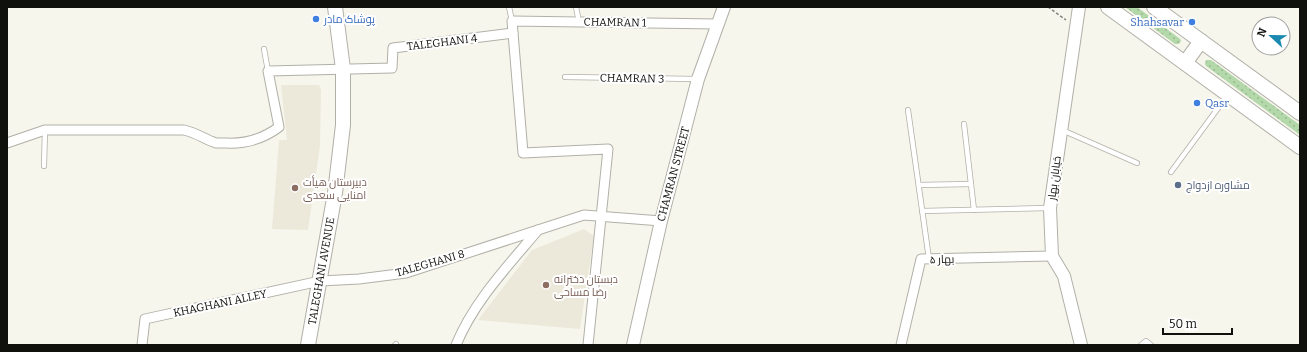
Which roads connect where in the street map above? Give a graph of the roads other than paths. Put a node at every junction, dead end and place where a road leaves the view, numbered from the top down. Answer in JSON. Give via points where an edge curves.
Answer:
{"nodes":[{"id":1,"x":334,"y":7,"type":"edge"},
{"id":2,"x":509,"y":7,"type":"edge"},
{"id":3,"x":576,"y":7,"type":"edge"},
{"id":4,"x":724,"y":7,"type":"edge"},
{"id":5,"x":1078,"y":7,"type":"edge"},
{"id":6,"x":1108,"y":7,"type":"edge"},
{"id":7,"x":1154,"y":7,"type":"edge"},
{"id":8,"x":512,"y":21,"type":"junction"},
{"id":9,"x":579,"y":22,"type":"junction"},
{"id":10,"x":717,"y":24,"type":"junction"},
{"id":11,"x":513,"y":33,"type":"junction"},
{"id":12,"x":1201,"y":41,"type":"junction"},
{"id":13,"x":264,"y":49,"type":"dead end"},
{"id":14,"x":1185,"y":63,"type":"junction"},
{"id":15,"x":343,"y":69,"type":"junction"},
{"id":16,"x":268,"y":71,"type":"junction"},
{"id":17,"x":565,"y":77,"type":"dead end"},
{"id":18,"x":698,"y":79,"type":"junction"},
{"id":19,"x":1228,"y":94,"type":"junction"},
{"id":20,"x":908,"y":110,"type":"dead end"},
{"id":21,"x":1300,"y":113,"type":"edge"},
{"id":22,"x":964,"y":124,"type":"dead end"},
{"id":23,"x":1060,"y":129,"type":"junction"},
{"id":24,"x":45,"y":130,"type":"junction"},
{"id":25,"x":7,"y":143,"type":"edge"},
{"id":26,"x":1300,"y":147,"type":"edge"},
{"id":27,"x":1137,"y":162,"type":"dead end"},
{"id":28,"x":44,"y":166,"type":"dead end"},
{"id":29,"x":1171,"y":172,"type":"dead end"},
{"id":30,"x":971,"y":184,"type":"junction"},
{"id":31,"x":918,"y":186,"type":"junction"},
{"id":32,"x":1050,"y":208,"type":"junction"},
{"id":33,"x":974,"y":210,"type":"junction"},
{"id":34,"x":922,"y":211,"type":"junction"},
{"id":35,"x":602,"y":216,"type":"junction"},
{"id":36,"x":661,"y":221,"type":"junction"},
{"id":37,"x":538,"y":230,"type":"junction"},
{"id":38,"x":1052,"y":256,"type":"junction"},
{"id":39,"x":928,"y":259,"type":"junction"},
{"id":40,"x":320,"y":281,"type":"junction"},
{"id":41,"x":142,"y":345,"type":"edge"},
{"id":42,"x":308,"y":345,"type":"edge"},
{"id":43,"x":456,"y":345,"type":"edge"},
{"id":44,"x":588,"y":345,"type":"edge"},
{"id":45,"x":633,"y":345,"type":"edge"},
{"id":46,"x":901,"y":345,"type":"edge"},
{"id":47,"x":1082,"y":345,"type":"edge"},
{"id":48,"x":1141,"y":345,"type":"edge"},
{"id":49,"x":1151,"y":345,"type":"edge"}],
"edges":[{"from":1,"to":15,"type":"main road","name":"TALEGHANI AVENUE"},
{"from":2,"to":8,"type":"lane"},
{"from":3,"to":9,"type":"lane"},
{"from":4,"to":10,"type":"main road","name":"CHAMRAN STREET"},
{"from":5,"to":23,"type":"main road","name":"خیابان بهار"},
{"from":6,"to":14,"type":"main road"},
{"from":7,"to":12,"type":"main road"},
{"from":8,"to":9,"type":"street","name":"CHAMRAN 1"},
{"from":8,"to":11,"type":"street"},
{"from":9,"to":10,"type":"street","name":"CHAMRAN 1"},
{"from":10,"to":18,"type":"main road","name":"CHAMRAN STREET"},
{"from":11,"to":15,"type":"street","name":"TALEGHANI 4","via":[[393,48],[392,68]]},
{"from":11,"to":35,"type":"street","via":[[523,153],[608,149]]},
{"from":12,"to":14,"type":"main road"},
{"from":12,"to":21,"type":"main road"},
{"from":13,"to":16,"type":"lane"},
{"from":14,"to":19,"type":"main road"},
{"from":15,"to":16,"type":"street"},
{"from":15,"to":40,"type":"main road","name":"TALEGHANI AVENUE","via":[[343,125],[335,193]]},
{"from":16,"to":24,"type":"street","via":[[279,127],[252,141],[237,144],[217,143],[195,132],[184,130]]},
{"from":17,"to":18,"type":"lane","name":"CHAMRAN 3"},
{"from":18,"to":36,"type":"main road","name":"CHAMRAN STREET"},
{"from":19,"to":26,"type":"main road"},
{"from":19,"to":29,"type":"lane"},
{"from":20,"to":31,"type":"lane"},
{"from":22,"to":30,"type":"lane"},
{"from":23,"to":27,"type":"lane"},
{"from":23,"to":32,"type":"main road","name":"خیابان بهار"},
{"from":24,"to":25,"type":"street"},
{"from":24,"to":28,"type":"lane"},
{"from":30,"to":31,"type":"lane"},
{"from":30,"to":33,"type":"lane"},
{"from":31,"to":34,"type":"lane"},
{"from":32,"to":33,"type":"lane"},
{"from":32,"to":38,"type":"main road","name":"خیابان بهار"},
{"from":33,"to":34,"type":"lane"},
{"from":34,"to":39,"type":"lane"},
{"from":35,"to":36,"type":"street","name":"TALEGHANI 8"},
{"from":35,"to":37,"type":"street","name":"TALEGHANI 8","via":[[584,215]]},
{"from":35,"to":44,"type":"street"},
{"from":36,"to":45,"type":"main road","name":"CHAMRAN STREET"},
{"from":37,"to":40,"type":"street","name":"TALEGHANI 8","via":[[406,272],[359,279]]},
{"from":37,"to":43,"type":"street","via":[[478,303]]},
{"from":38,"to":39,"type":"street","name":"بهار ۵"},
{"from":38,"to":47,"type":"main road","name":"خیابان بهار","via":[[1064,276]]},
{"from":39,"to":46,"type":"street","name":"بهار ۵","via":[[920,260]]},
{"from":40,"to":41,"type":"street","name":"KHAGHANI ALLEY","via":[[145,319]]},
{"from":40,"to":42,"type":"main road","name":"TALEGHANI AVENUE"},
{"from":48,"to":49,"type":"lane","via":[[1146,341]]}]}
